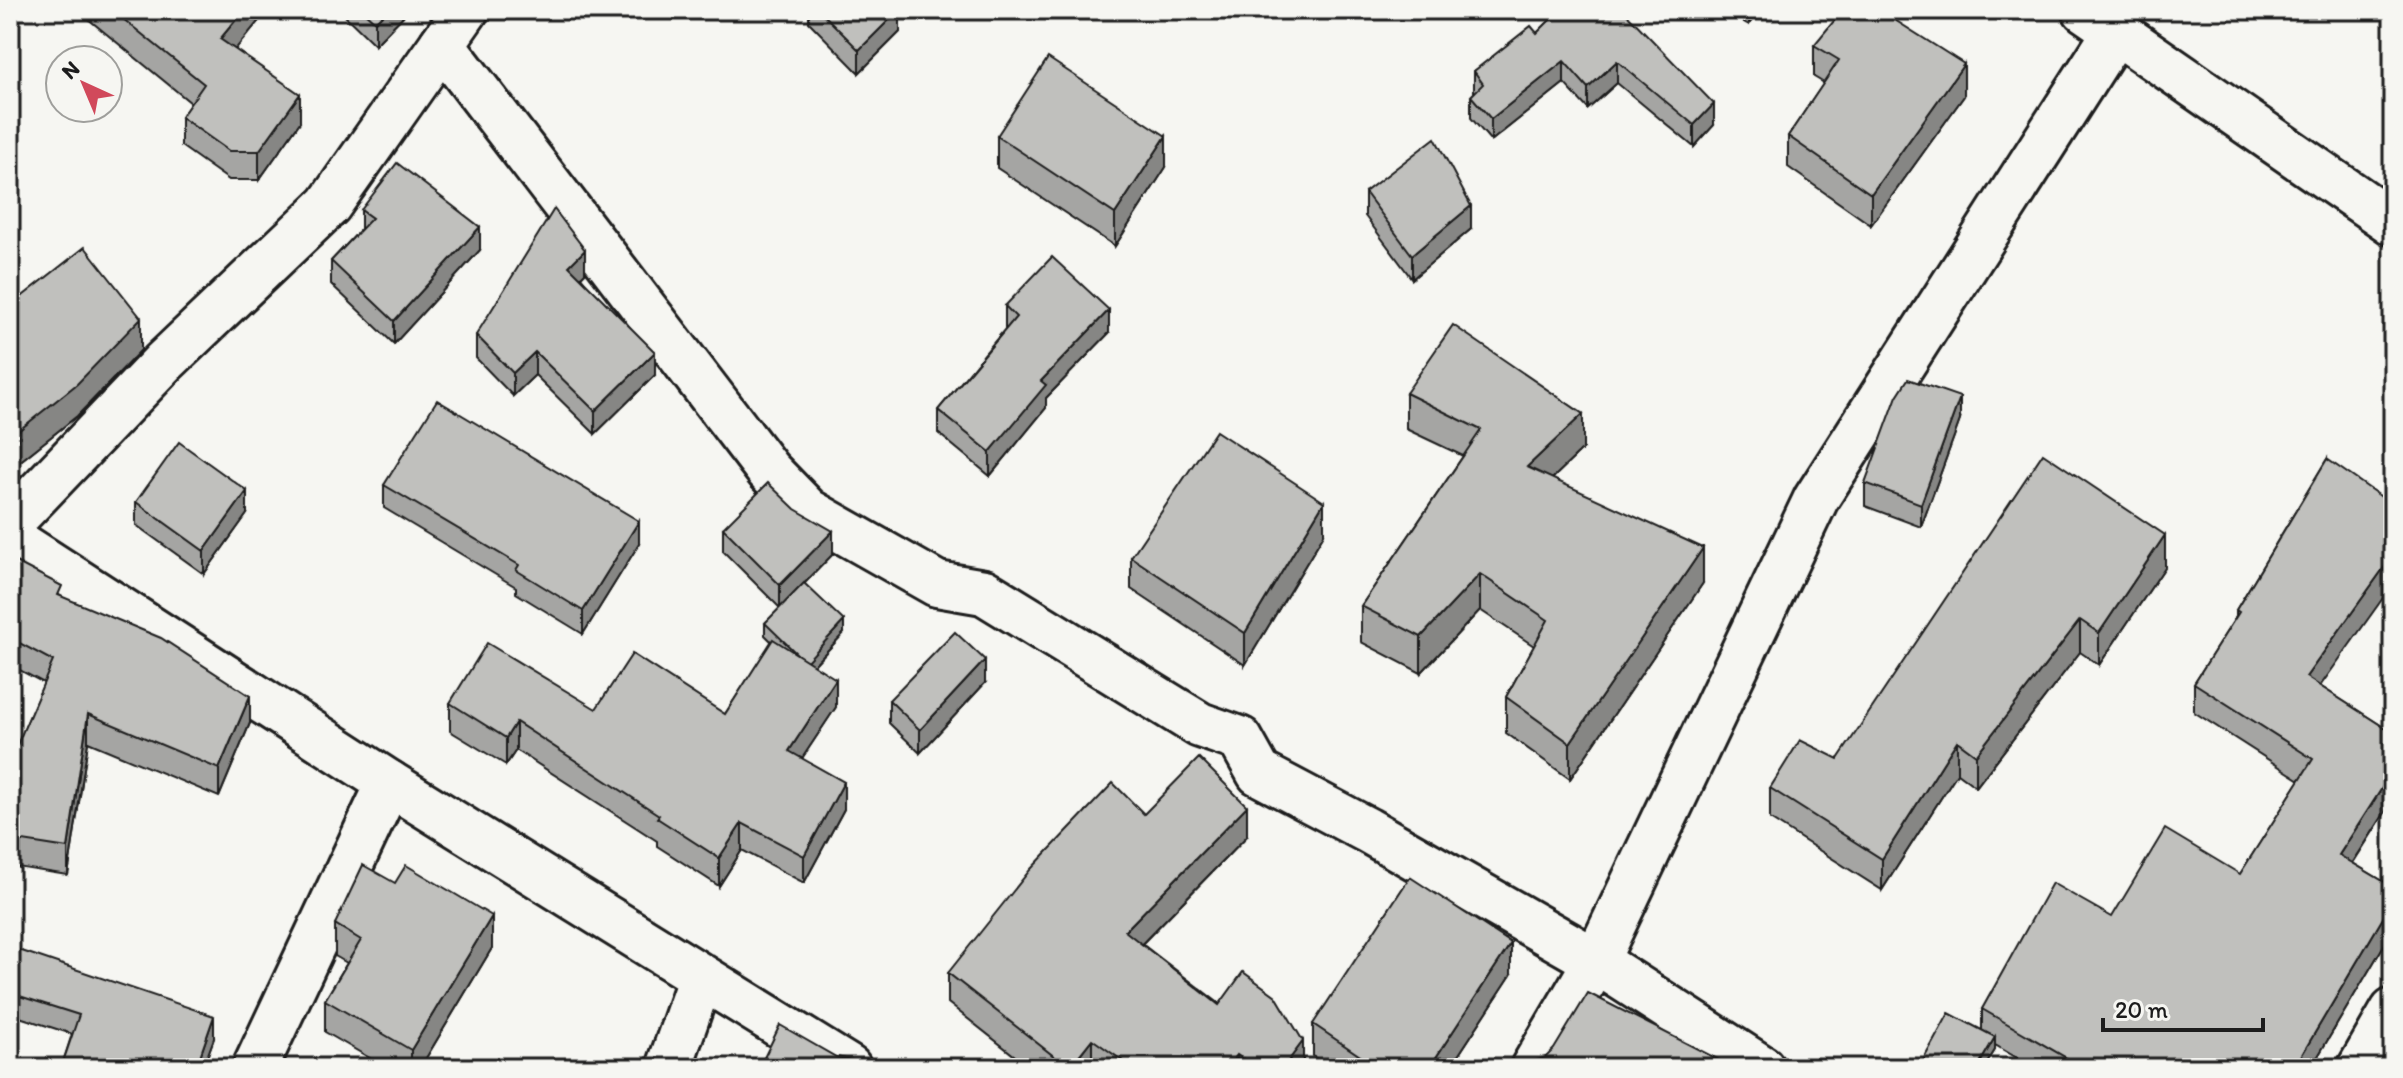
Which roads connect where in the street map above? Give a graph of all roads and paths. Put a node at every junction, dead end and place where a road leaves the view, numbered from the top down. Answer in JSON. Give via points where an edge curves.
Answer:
{"nodes":[{"id":1,"x":2100,"y":20,"type":"edge"},
{"id":2,"x":454,"y":27,"type":"edge"},
{"id":3,"x":2393,"y":223,"type":"edge"},
{"id":4,"x":10,"y":523,"type":"edge"},
{"id":5,"x":10,"y":538,"type":"edge"},
{"id":6,"x":389,"y":783,"type":"junction"},
{"id":7,"x":1596,"y":961,"type":"junction"},
{"id":8,"x":701,"y":977,"type":"junction"},
{"id":9,"x":2393,"y":1011,"type":"edge"},
{"id":10,"x":255,"y":1068,"type":"edge"},
{"id":11,"x":669,"y":1068,"type":"edge"},
{"id":12,"x":849,"y":1068,"type":"edge"},
{"id":13,"x":1533,"y":1068,"type":"edge"},
{"id":14,"x":1762,"y":1068,"type":"edge"},
{"id":15,"x":2360,"y":1068,"type":"edge"}],
"edges":[{"from":1,"to":3,"type":"street"},
{"from":1,"to":7,"type":"street","via":[[1816,499]]},
{"from":2,"to":4,"type":"street","via":[[329,205],[164,362]]},
{"from":2,"to":7,"type":"street","via":[[768,470],[808,511],[937,584],[984,592],[1200,725],[1240,739],[1259,773]]},
{"from":5,"to":6,"type":"street"},
{"from":6,"to":8,"type":"street"},
{"from":6,"to":10,"type":"street"},
{"from":7,"to":13,"type":"street"},
{"from":7,"to":14,"type":"street"},
{"from":8,"to":11,"type":"street"},
{"from":8,"to":12,"type":"street"},
{"from":9,"to":15,"type":"street"}]}
